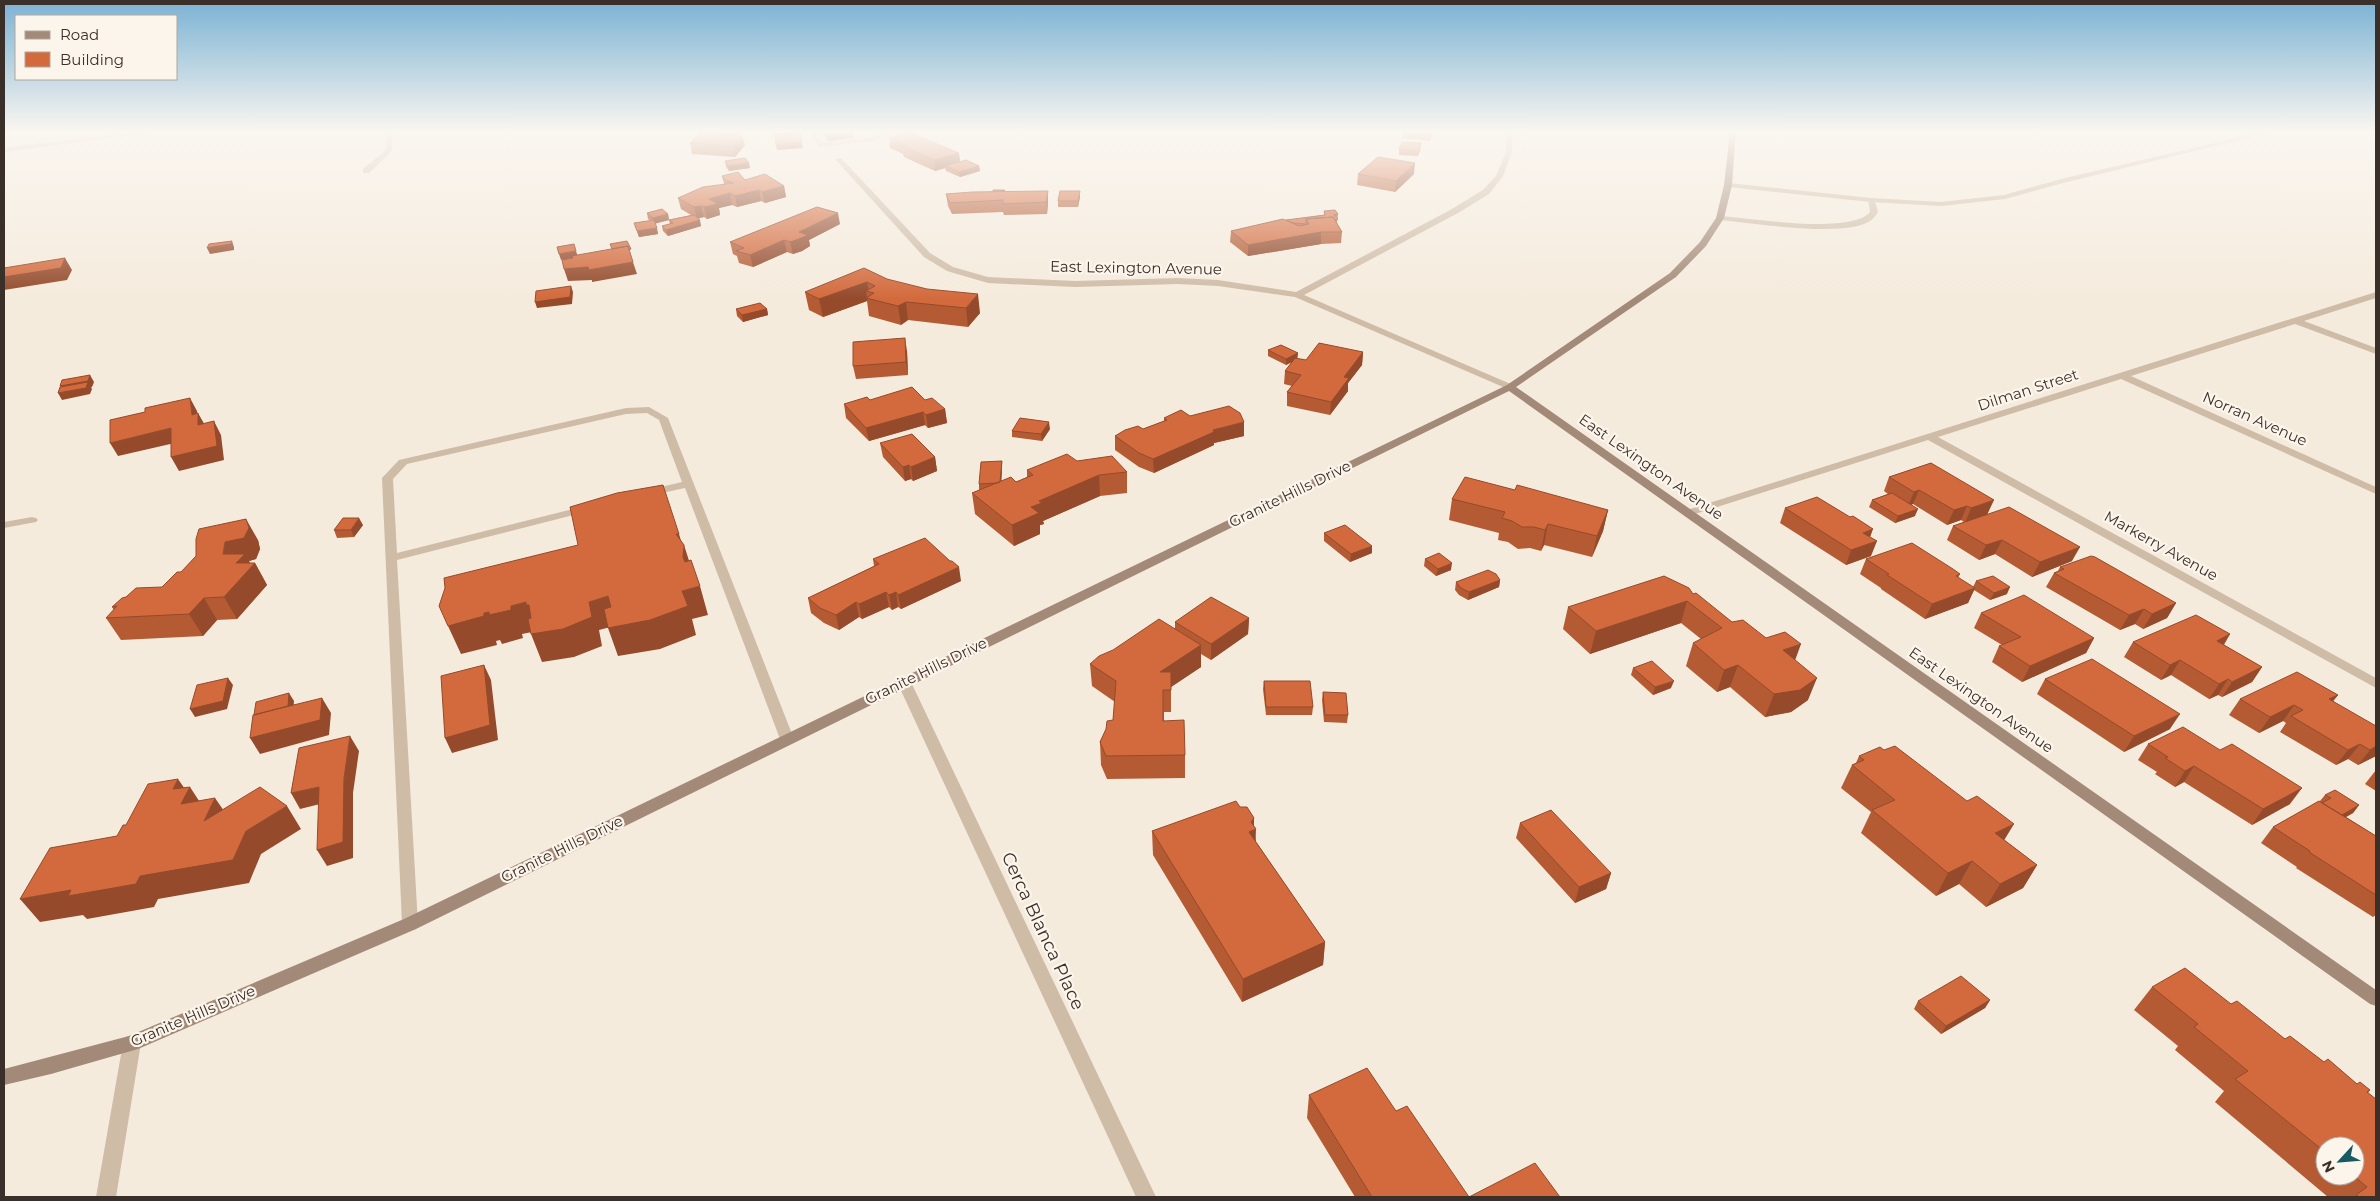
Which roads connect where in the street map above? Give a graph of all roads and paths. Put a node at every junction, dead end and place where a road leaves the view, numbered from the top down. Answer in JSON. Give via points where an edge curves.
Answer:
{"nodes":[{"id":1,"x":865,"y":187,"type":"edge"},
{"id":2,"x":1490,"y":187,"type":"edge"},
{"id":3,"x":1728,"y":187,"type":"edge"},
{"id":4,"x":1748,"y":187,"type":"edge"},
{"id":5,"x":2040,"y":187,"type":"edge"},
{"id":6,"x":1871,"y":200,"type":"junction"},
{"id":7,"x":1720,"y":218,"type":"junction"},
{"id":8,"x":2376,"y":295,"type":"edge"},
{"id":9,"x":1297,"y":296,"type":"junction"},
{"id":10,"x":2296,"y":320,"type":"junction"},
{"id":11,"x":2376,"y":351,"type":"edge"},
{"id":12,"x":2121,"y":375,"type":"junction"},
{"id":13,"x":1510,"y":387,"type":"junction"},
{"id":14,"x":1930,"y":437,"type":"junction"},
{"id":15,"x":688,"y":484,"type":"junction"},
{"id":16,"x":2376,"y":491,"type":"edge"},
{"id":17,"x":634,"y":497,"type":"edge"},
{"id":18,"x":597,"y":506,"type":"edge"},
{"id":19,"x":1688,"y":513,"type":"junction"},
{"id":20,"x":32,"y":520,"type":"dead end"},
{"id":21,"x":4,"y":526,"type":"edge"},
{"id":22,"x":391,"y":558,"type":"junction"},
{"id":23,"x":904,"y":682,"type":"junction"},
{"id":24,"x":2376,"y":684,"type":"edge"},
{"id":25,"x":788,"y":739,"type":"junction"},
{"id":26,"x":410,"y":924,"type":"junction"},
{"id":27,"x":2376,"y":999,"type":"edge"},
{"id":28,"x":132,"y":1043,"type":"junction"},
{"id":29,"x":4,"y":1077,"type":"edge"},
{"id":30,"x":106,"y":1197,"type":"edge"},
{"id":31,"x":1146,"y":1197,"type":"edge"}],
"edges":[{"from":1,"to":9,"type":"street","name":"East Lexington Avenue","via":[[927,255],[950,269],[988,280],[1075,284],[1218,283]]},
{"from":2,"to":9,"type":"street","via":[[1455,211]]},
{"from":3,"to":7,"type":"street","name":"Granite Hills Drive"},
{"from":4,"to":6,"type":"street"},
{"from":5,"to":6,"type":"street","via":[[2005,197],[1941,204]]},
{"from":6,"to":7,"type":"street","via":[[1874,212],[1866,221],[1847,225],[1805,226]]},
{"from":7,"to":13,"type":"street","name":"Granite Hills Drive","via":[[1703,244],[1673,275]]},
{"from":8,"to":10,"type":"street","name":"Dilman Street"},
{"from":9,"to":13,"type":"street","name":"East Lexington Avenue"},
{"from":10,"to":11,"type":"street"},
{"from":10,"to":12,"type":"street","name":"Dilman Street"},
{"from":12,"to":14,"type":"street","name":"Dilman Street"},
{"from":12,"to":16,"type":"street","name":"Norran Avenue"},
{"from":13,"to":19,"type":"street","name":"East Lexington Avenue"},
{"from":13,"to":23,"type":"street","name":"Granite Hills Drive"},
{"from":14,"to":19,"type":"street","name":"Dilman Street"},
{"from":14,"to":24,"type":"street","name":"Markerry Avenue"},
{"from":15,"to":17,"type":"street"},
{"from":15,"to":22,"type":"street","via":[[663,418],[649,410],[626,411],[403,462],[387,478]]},
{"from":15,"to":25,"type":"street"},
{"from":18,"to":22,"type":"street"},
{"from":19,"to":27,"type":"street","name":"East Lexington Avenue"},
{"from":20,"to":21,"type":"street"},
{"from":22,"to":26,"type":"street"},
{"from":23,"to":25,"type":"street","name":"Granite Hills Drive"},
{"from":23,"to":31,"type":"street","name":"Cerca Blanca Place"},
{"from":25,"to":26,"type":"street","name":"Granite Hills Drive"},
{"from":26,"to":28,"type":"street","name":"Granite Hills Drive"},
{"from":28,"to":29,"type":"street","name":"Granite Hills Drive"},
{"from":28,"to":30,"type":"street"}]}
